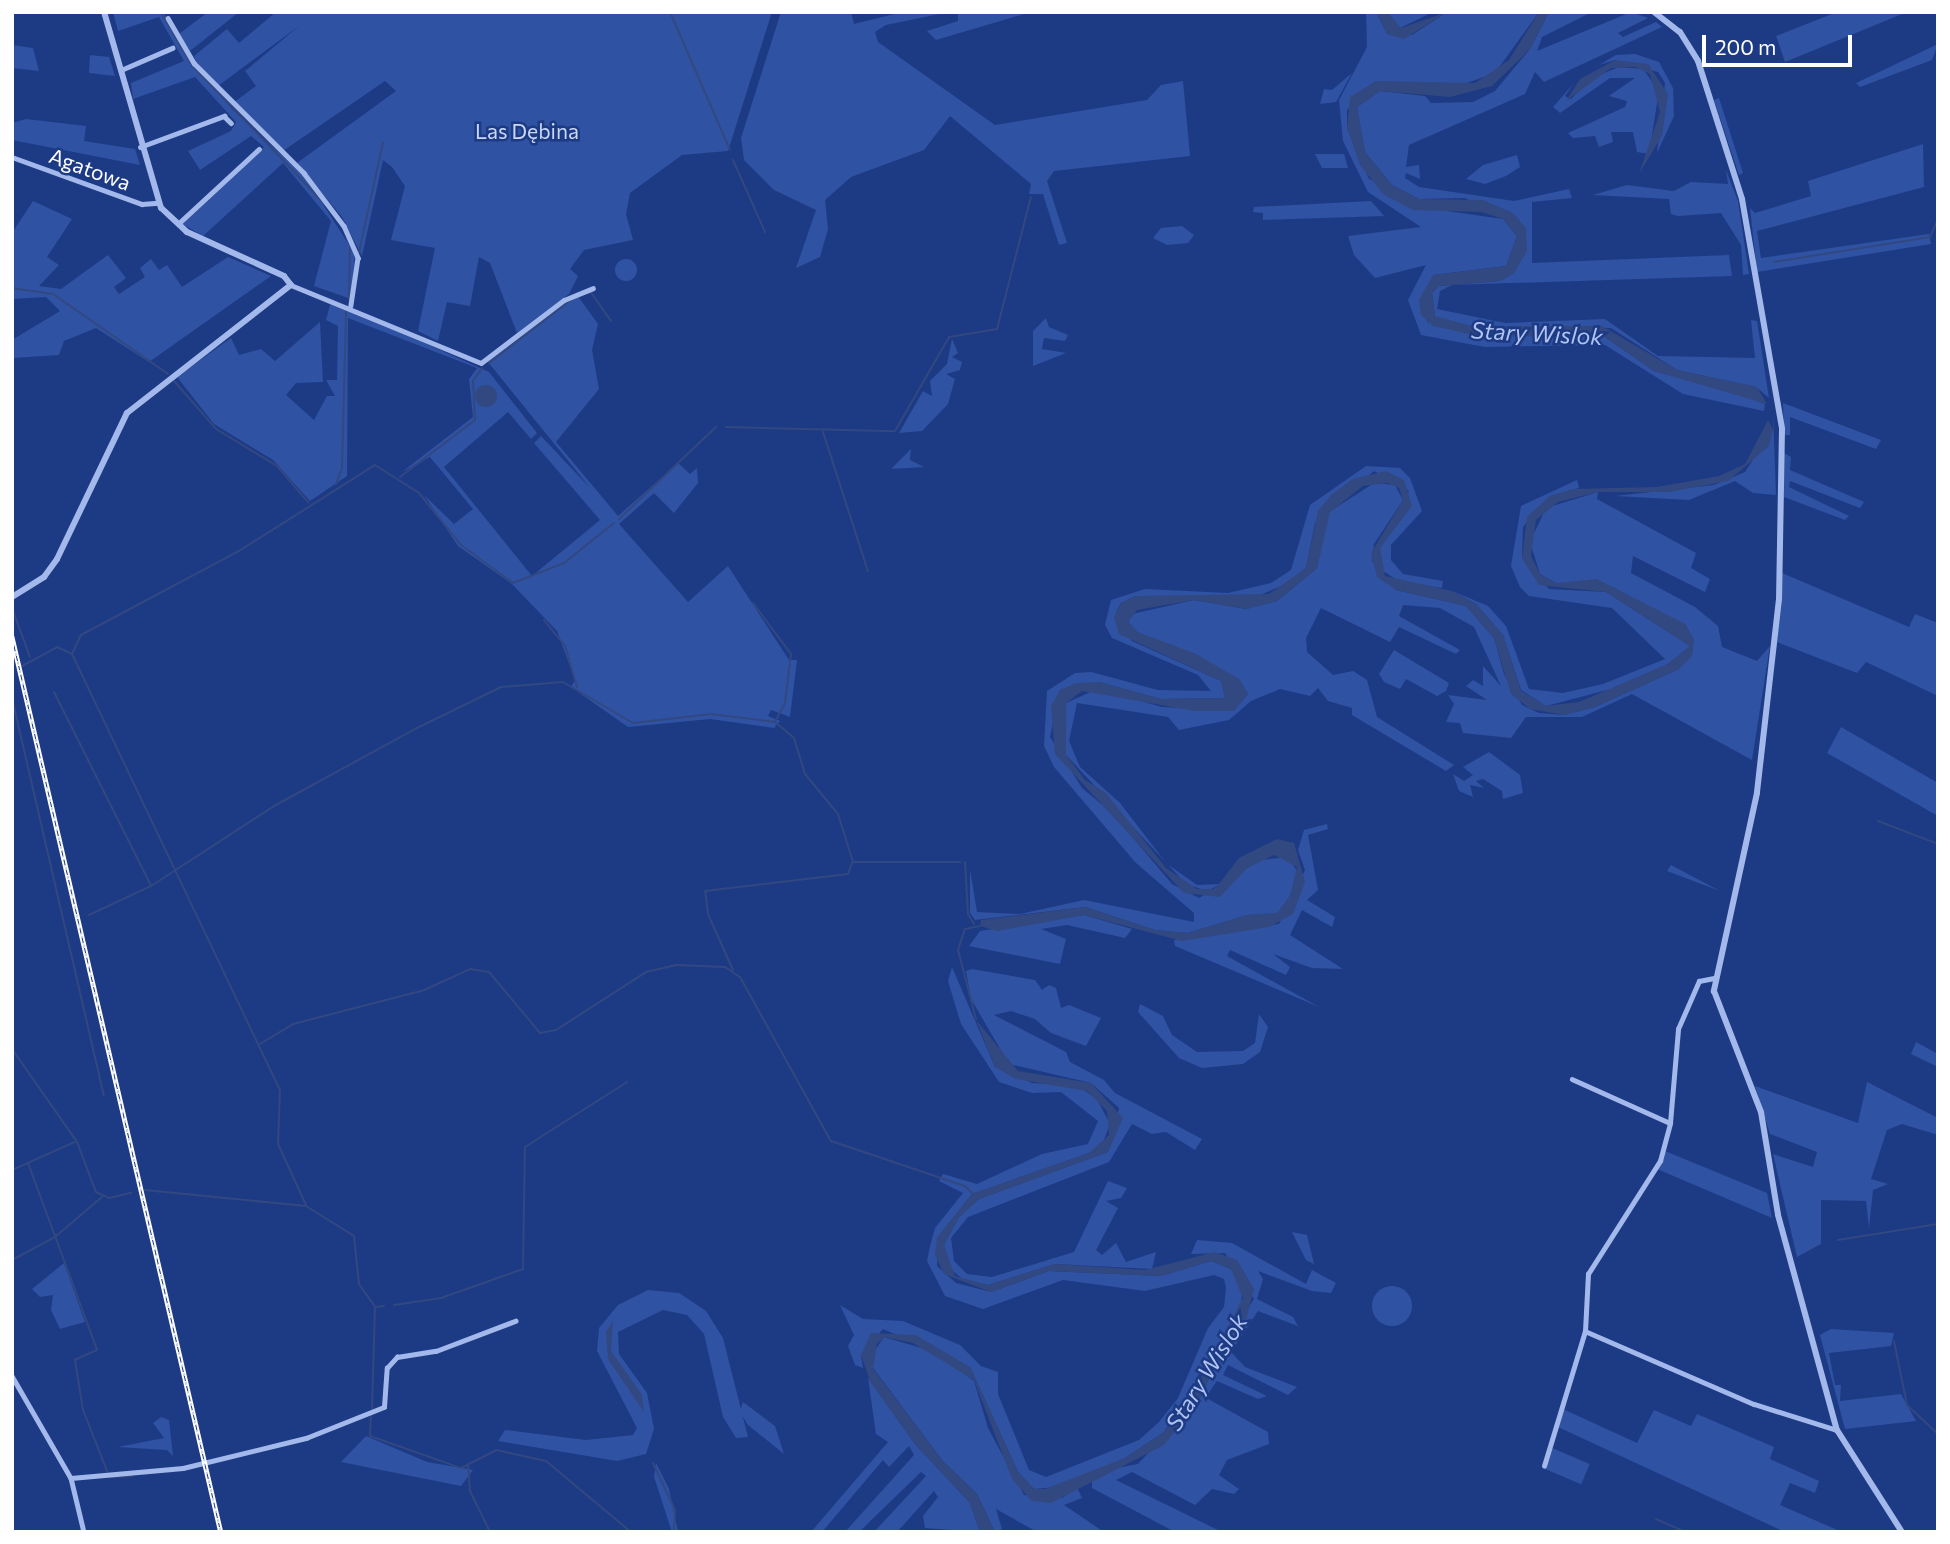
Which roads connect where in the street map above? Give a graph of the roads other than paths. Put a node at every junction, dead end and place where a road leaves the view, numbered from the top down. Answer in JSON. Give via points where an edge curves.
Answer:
{"nodes":[{"id":1,"x":104,"y":12,"type":"edge"},
{"id":2,"x":1654,"y":12,"type":"edge"},
{"id":3,"x":168,"y":18,"type":"dead end"},
{"id":4,"x":172,"y":48,"type":"dead end"},
{"id":5,"x":120,"y":71,"type":"junction"},
{"id":6,"x":231,"y":123,"type":"dead end"},
{"id":7,"x":140,"y":147,"type":"junction"},
{"id":8,"x":259,"y":149,"type":"dead end"},
{"id":9,"x":12,"y":157,"type":"edge"},
{"id":10,"x":158,"y":203,"type":"junction"},
{"id":11,"x":177,"y":225,"type":"junction"},
{"id":12,"x":291,"y":285,"type":"junction"},
{"id":13,"x":593,"y":288,"type":"dead end"},
{"id":14,"x":351,"y":305,"type":"junction"},
{"id":15,"x":12,"y":597,"type":"edge"},
{"id":16,"x":1714,"y":978,"type":"junction"},
{"id":17,"x":1572,"y":1079,"type":"dead end"},
{"id":18,"x":1670,"y":1123,"type":"junction"},
{"id":19,"x":515,"y":1321,"type":"dead end"},
{"id":20,"x":1585,"y":1331,"type":"junction"},
{"id":21,"x":12,"y":1376,"type":"edge"},
{"id":22,"x":1837,"y":1430,"type":"junction"},
{"id":23,"x":1544,"y":1466,"type":"dead end"},
{"id":24,"x":71,"y":1478,"type":"junction"},
{"id":25,"x":84,"y":1532,"type":"edge"},
{"id":26,"x":1902,"y":1532,"type":"edge"}],
"edges":[{"from":1,"to":5,"type":"street"},
{"from":2,"to":16,"type":"street","via":[[1680,32],[1698,61],[1737,182],[1782,429],[1779,599],[1757,793]]},
{"from":3,"to":14,"type":"street","via":[[194,63],[304,173],[344,226],[358,258]]},
{"from":4,"to":5,"type":"street"},
{"from":5,"to":7,"type":"street"},
{"from":6,"to":7,"type":"street","via":[[224,116]]},
{"from":7,"to":10,"type":"street"},
{"from":8,"to":11,"type":"street"},
{"from":9,"to":10,"type":"street","name":"Agatowa","via":[[142,204]]},
{"from":10,"to":11,"type":"street"},
{"from":11,"to":12,"type":"street"},
{"from":12,"to":14,"type":"street"},
{"from":12,"to":15,"type":"street","via":[[127,413],[51,569]]},
{"from":13,"to":14,"type":"street","via":[[564,300],[481,363]]},
{"from":16,"to":18,"type":"street","via":[[1699,981],[1678,1028]]},
{"from":16,"to":22,"type":"street","via":[[1719,1010],[1761,1112],[1778,1215]]},
{"from":17,"to":18,"type":"street"},
{"from":18,"to":20,"type":"street","via":[[1660,1161],[1588,1274]]},
{"from":19,"to":24,"type":"street","via":[[436,1351],[397,1357],[387,1368],[384,1408],[213,1462]]},
{"from":20,"to":22,"type":"street","via":[[1754,1404]]},
{"from":20,"to":23,"type":"street"},
{"from":21,"to":24,"type":"street"},
{"from":22,"to":26,"type":"street"},
{"from":24,"to":25,"type":"street"}]}
